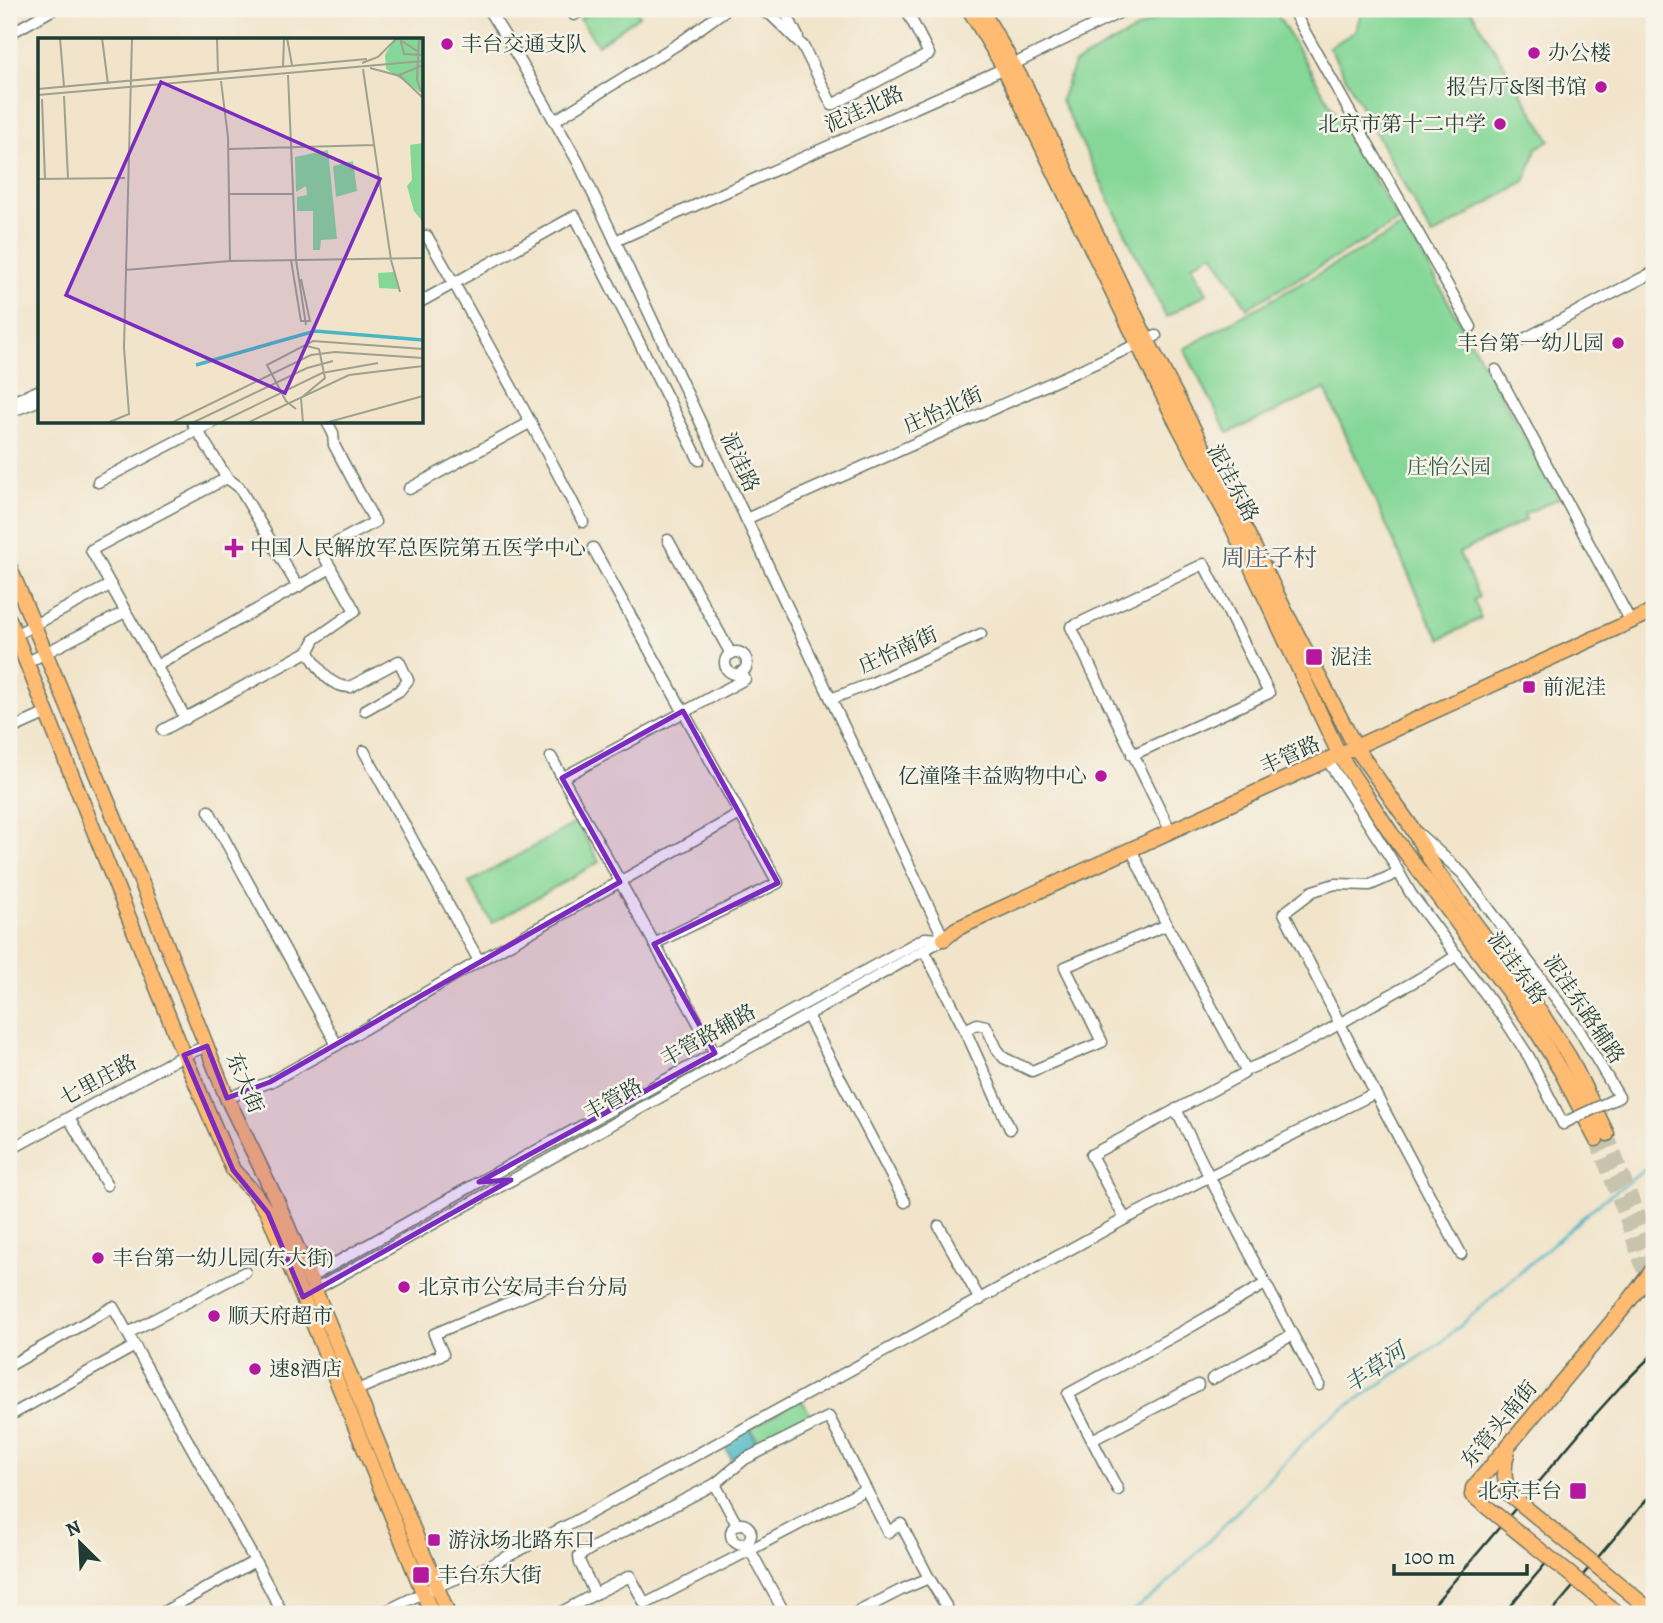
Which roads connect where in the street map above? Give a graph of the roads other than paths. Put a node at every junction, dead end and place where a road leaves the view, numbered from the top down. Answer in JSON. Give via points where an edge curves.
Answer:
{"nodes":[{"id":1,"x":54,"y":9,"type":"edge"},
{"id":2,"x":488,"y":9,"type":"edge"},
{"id":3,"x":727,"y":9,"type":"edge"},
{"id":4,"x":756,"y":9,"type":"edge"},
{"id":5,"x":785,"y":9,"type":"edge"},
{"id":6,"x":906,"y":9,"type":"edge"},
{"id":7,"x":969,"y":9,"type":"edge"},
{"id":8,"x":981,"y":9,"type":"edge"},
{"id":9,"x":1127,"y":9,"type":"edge"},
{"id":10,"x":1292,"y":9,"type":"edge"},
{"id":11,"x":9,"y":34,"type":"edge"},
{"id":12,"x":803,"y":46,"type":"junction"},
{"id":13,"x":1009,"y":66,"type":"junction"},
{"id":14,"x":554,"y":121,"type":"junction"},
{"id":15,"x":424,"y":236,"type":"edge"},
{"id":16,"x":615,"y":242,"type":"junction"},
{"id":17,"x":1654,"y":272,"type":"edge"},
{"id":18,"x":454,"y":283,"type":"junction"},
{"id":19,"x":424,"y":300,"type":"edge"},
{"id":20,"x":1471,"y":327,"type":"dead end"},
{"id":21,"x":1147,"y":340,"type":"junction"},
{"id":22,"x":1520,"y":341,"type":"dead end"},
{"id":23,"x":1496,"y":370,"type":"dead end"},
{"id":24,"x":38,"y":391,"type":"edge"},
{"id":25,"x":38,"y":401,"type":"edge"},
{"id":26,"x":9,"y":403,"type":"edge"},
{"id":27,"x":9,"y":410,"type":"edge"},
{"id":28,"x":531,"y":422,"type":"junction"},
{"id":29,"x":328,"y":424,"type":"edge"},
{"id":30,"x":195,"y":426,"type":"edge"},
{"id":31,"x":699,"y":460,"type":"dead end"},
{"id":32,"x":227,"y":478,"type":"junction"},
{"id":33,"x":99,"y":482,"type":"dead end"},
{"id":34,"x":408,"y":489,"type":"dead end"},
{"id":35,"x":746,"y":519,"type":"junction"},
{"id":36,"x":583,"y":522,"type":"dead end"},
{"id":37,"x":668,"y":540,"type":"dead end"},
{"id":38,"x":593,"y":548,"type":"dead end"},
{"id":39,"x":9,"y":566,"type":"edge"},
{"id":40,"x":331,"y":568,"type":"junction"},
{"id":41,"x":110,"y":585,"type":"junction"},
{"id":42,"x":298,"y":587,"type":"junction"},
{"id":43,"x":1654,"y":611,"type":"edge"},
{"id":44,"x":125,"y":612,"type":"junction"},
{"id":45,"x":9,"y":619,"type":"edge"},
{"id":46,"x":1654,"y":619,"type":"edge"},
{"id":47,"x":1631,"y":622,"type":"junction"},
{"id":48,"x":33,"y":626,"type":"junction"},
{"id":49,"x":981,"y":634,"type":"dead end"},
{"id":50,"x":15,"y":635,"type":"junction"},
{"id":51,"x":308,"y":652,"type":"junction"},
{"id":52,"x":45,"y":654,"type":"junction"},
{"id":53,"x":26,"y":663,"type":"junction"},
{"id":54,"x":156,"y":666,"type":"junction"},
{"id":55,"x":831,"y":699,"type":"junction"},
{"id":56,"x":365,"y":710,"type":"dead end"},
{"id":57,"x":683,"y":712,"type":"junction"},
{"id":58,"x":47,"y":713,"type":"junction"},
{"id":59,"x":186,"y":719,"type":"junction"},
{"id":60,"x":9,"y":730,"type":"edge"},
{"id":61,"x":163,"y":730,"type":"dead end"},
{"id":62,"x":364,"y":751,"type":"dead end"},
{"id":63,"x":1358,"y":751,"type":"junction"},
{"id":64,"x":1132,"y":755,"type":"junction"},
{"id":65,"x":551,"y":757,"type":"dead end"},
{"id":66,"x":1336,"y":761,"type":"junction"},
{"id":67,"x":562,"y":778,"type":"junction"},
{"id":68,"x":209,"y":811,"type":"dead end"},
{"id":69,"x":740,"y":814,"type":"junction"},
{"id":70,"x":1410,"y":825,"type":"junction"},
{"id":71,"x":1171,"y":832,"type":"junction"},
{"id":72,"x":1133,"y":852,"type":"junction"},
{"id":73,"x":1393,"y":875,"type":"dead end"},
{"id":74,"x":620,"y":882,"type":"junction"},
{"id":75,"x":1167,"y":925,"type":"junction"},
{"id":76,"x":944,"y":939,"type":"junction"},
{"id":77,"x":654,"y":944,"type":"junction"},
{"id":78,"x":924,"y":950,"type":"junction"},
{"id":79,"x":1457,"y":955,"type":"junction"},
{"id":80,"x":479,"y":961,"type":"junction"},
{"id":81,"x":825,"y":992,"type":"junction"},
{"id":82,"x":809,"y":1014,"type":"junction"},
{"id":83,"x":1340,"y":1024,"type":"junction"},
{"id":84,"x":965,"y":1030,"type":"junction"},
{"id":85,"x":337,"y":1045,"type":"junction"},
{"id":86,"x":207,"y":1046,"type":"junction"},
{"id":87,"x":715,"y":1053,"type":"junction"},
{"id":88,"x":184,"y":1055,"type":"junction"},
{"id":89,"x":1246,"y":1070,"type":"junction"},
{"id":90,"x":1375,"y":1093,"type":"junction"},
{"id":91,"x":228,"y":1098,"type":"junction"},
{"id":92,"x":1176,"y":1109,"type":"junction"},
{"id":93,"x":69,"y":1118,"type":"junction"},
{"id":94,"x":1010,"y":1129,"type":"dead end"},
{"id":95,"x":9,"y":1150,"type":"edge"},
{"id":96,"x":256,"y":1158,"type":"junction"},
{"id":97,"x":237,"y":1174,"type":"junction"},
{"id":98,"x":1209,"y":1176,"type":"junction"},
{"id":99,"x":511,"y":1180,"type":"junction"},
{"id":100,"x":479,"y":1182,"type":"junction"},
{"id":101,"x":107,"y":1185,"type":"dead end"},
{"id":102,"x":905,"y":1202,"type":"dead end"},
{"id":103,"x":1125,"y":1219,"type":"junction"},
{"id":104,"x":939,"y":1226,"type":"dead end"},
{"id":105,"x":1461,"y":1254,"type":"dead end"},
{"id":106,"x":1654,"y":1268,"type":"edge"},
{"id":107,"x":245,"y":1272,"type":"dead end"},
{"id":108,"x":1654,"y":1279,"type":"edge"},
{"id":109,"x":1265,"y":1284,"type":"junction"},
{"id":110,"x":548,"y":1286,"type":"dead end"},
{"id":111,"x":309,"y":1289,"type":"junction"},
{"id":112,"x":980,"y":1300,"type":"junction"},
{"id":113,"x":1626,"y":1305,"type":"junction"},
{"id":114,"x":128,"y":1333,"type":"junction"},
{"id":115,"x":1292,"y":1335,"type":"junction"},
{"id":116,"x":135,"y":1346,"type":"junction"},
{"id":117,"x":9,"y":1366,"type":"edge"},
{"id":118,"x":1212,"y":1379,"type":"dead end"},
{"id":119,"x":1198,"y":1385,"type":"dead end"},
{"id":120,"x":1319,"y":1385,"type":"dead end"},
{"id":121,"x":357,"y":1390,"type":"junction"},
{"id":122,"x":9,"y":1416,"type":"edge"},
{"id":123,"x":1524,"y":1429,"type":"junction"},
{"id":124,"x":1092,"y":1440,"type":"junction"},
{"id":125,"x":715,"y":1484,"type":"junction"},
{"id":126,"x":866,"y":1489,"type":"junction"},
{"id":127,"x":1118,"y":1490,"type":"dead end"},
{"id":128,"x":748,"y":1546,"type":"junction"},
{"id":129,"x":256,"y":1560,"type":"junction"},
{"id":130,"x":929,"y":1578,"type":"junction"},
{"id":131,"x":437,"y":1586,"type":"junction"},
{"id":132,"x":423,"y":1593,"type":"junction"},
{"id":133,"x":595,"y":1594,"type":"junction"},
{"id":134,"x":160,"y":1614,"type":"edge"},
{"id":135,"x":283,"y":1614,"type":"edge"},
{"id":136,"x":380,"y":1614,"type":"edge"},
{"id":137,"x":432,"y":1614,"type":"edge"},
{"id":138,"x":448,"y":1614,"type":"edge"},
{"id":139,"x":558,"y":1614,"type":"edge"},
{"id":140,"x":785,"y":1614,"type":"edge"},
{"id":141,"x":854,"y":1614,"type":"edge"},
{"id":142,"x":951,"y":1614,"type":"edge"},
{"id":143,"x":1619,"y":1614,"type":"edge"},
{"id":144,"x":1654,"y":1614,"type":"edge"}],
"edges":[{"from":1,"to":11,"type":"street"},
{"from":2,"to":14,"type":"street","name":"泥洼路"},
{"from":3,"to":14,"type":"street"},
{"from":4,"to":12,"type":"street","via":[[771,15]]},
{"from":5,"to":12,"type":"street"},
{"from":6,"to":12,"type":"street","via":[[929,54],[832,105]]},
{"from":7,"to":13,"type":"main road","name":"泥洼东路"},
{"from":8,"to":13,"type":"main road","name":"泥洼东路"},
{"from":9,"to":13,"type":"street","name":"泥洼北路"},
{"from":10,"to":20,"type":"street"},
{"from":13,"to":16,"type":"street","name":"泥洼北路"},
{"from":13,"to":21,"type":"main road","name":"泥洼东路"},
{"from":14,"to":16,"type":"street","name":"泥洼路"},
{"from":15,"to":18,"type":"street"},
{"from":16,"to":35,"type":"street","name":"泥洼路"},
{"from":17,"to":22,"type":"street"},
{"from":18,"to":19,"type":"street"},
{"from":18,"to":28,"type":"street"},
{"from":18,"to":31,"type":"street","via":[[576,216]]},
{"from":21,"to":35,"type":"street","name":"庄怡北街"},
{"from":21,"to":63,"type":"main road","name":"泥洼东路"},
{"from":21,"to":66,"type":"main road","name":"泥洼东路","via":[[1173,416],[1227,516]]},
{"from":23,"to":47,"type":"street"},
{"from":24,"to":26,"type":"street"},
{"from":25,"to":27,"type":"street"},
{"from":28,"to":34,"type":"street"},
{"from":28,"to":36,"type":"street"},
{"from":29,"to":40,"type":"street","via":[[334,445],[375,522],[321,551]]},
{"from":30,"to":32,"type":"street"},
{"from":30,"to":33,"type":"street"},
{"from":32,"to":41,"type":"street","via":[[91,550]]},
{"from":32,"to":42,"type":"street","via":[[239,487]]},
{"from":35,"to":55,"type":"street","name":"泥洼路"},
{"from":37,"to":57,"type":"street","via":[[731,654],[726,667],[733,674],[741,672],[745,679]]},
{"from":38,"to":57,"type":"street"},
{"from":39,"to":48,"type":"main road","name":"东大街"},
{"from":40,"to":42,"type":"street"},
{"from":40,"to":51,"type":"street","via":[[355,611],[314,639]]},
{"from":41,"to":44,"type":"street"},
{"from":41,"to":48,"type":"street"},
{"from":42,"to":54,"type":"street"},
{"from":43,"to":47,"type":"main road","name":"丰管路"},
{"from":44,"to":52,"type":"street"},
{"from":44,"to":54,"type":"street"},
{"from":45,"to":50,"type":"main road","name":"东大街"},
{"from":46,"to":63,"type":"main road","name":"丰管路"},
{"from":47,"to":63,"type":"main road","name":"丰管路"},
{"from":48,"to":50,"type":"street"},
{"from":48,"to":52,"type":"main road","name":"东大街"},
{"from":49,"to":55,"type":"street","name":"庄怡南街"},
{"from":50,"to":53,"type":"main road","name":"东大街"},
{"from":51,"to":56,"type":"street","via":[[326,678],[341,687],[350,687],[399,661],[408,680],[399,691]]},
{"from":51,"to":59,"type":"street"},
{"from":52,"to":53,"type":"street"},
{"from":52,"to":86,"type":"main road","name":"东大街"},
{"from":53,"to":58,"type":"main road","name":"东大街"},
{"from":54,"to":59,"type":"street"},
{"from":55,"to":76,"type":"street","name":"泥洼路"},
{"from":57,"to":67,"type":"street"},
{"from":57,"to":69,"type":"street"},
{"from":58,"to":60,"type":"street"},
{"from":58,"to":88,"type":"main road","name":"东大街"},
{"from":59,"to":61,"type":"street"},
{"from":62,"to":80,"type":"street"},
{"from":63,"to":66,"type":"main road","name":"丰管路"},
{"from":63,"to":70,"type":"main road","name":"泥洼东路"},
{"from":64,"to":64,"type":"street","via":[[1070,626],[1204,564],[1269,693]]},
{"from":64,"to":71,"type":"street"},
{"from":65,"to":67,"type":"street"},
{"from":66,"to":70,"type":"main road","name":"泥洼东路","via":[[1533,1025],[1602,1136],[1570,1058],[1438,873]]},
{"from":66,"to":71,"type":"main road","name":"丰管路"},
{"from":66,"to":72,"type":"main road","name":"丰管路"},
{"from":66,"to":79,"type":"street","name":"泥洼东路辅路","via":[[1403,883]]},
{"from":67,"to":74,"type":"street"},
{"from":68,"to":85,"type":"street"},
{"from":69,"to":74,"type":"street"},
{"from":69,"to":77,"type":"street","via":[[778,883]]},
{"from":70,"to":79,"type":"street","name":"泥洼东路辅路","bridge":true,"via":[[1464,874],[1578,1028],[1619,1097],[1563,1124],[1529,1058]]},
{"from":71,"to":72,"type":"main road","name":"丰管路"},
{"from":72,"to":75,"type":"street"},
{"from":72,"to":76,"type":"main road","name":"丰管路"},
{"from":73,"to":83,"type":"street","via":[[1370,885],[1335,884],[1313,891],[1284,913]]},
{"from":74,"to":77,"type":"street"},
{"from":74,"to":80,"type":"street"},
{"from":75,"to":84,"type":"street","via":[[1065,967],[1102,1042],[1032,1071],[1003,1058],[986,1026],[977,1024]]},
{"from":75,"to":89,"type":"street"},
{"from":76,"to":78,"type":"street","name":"丰管路"},
{"from":76,"to":81,"type":"street","name":"丰管路辅路","via":[[925,938]]},
{"from":77,"to":87,"type":"street"},
{"from":78,"to":82,"type":"street","name":"丰管路"},
{"from":78,"to":84,"type":"street"},
{"from":79,"to":83,"type":"street"},
{"from":80,"to":85,"type":"street"},
{"from":81,"to":82,"type":"street"},
{"from":81,"to":87,"type":"street","name":"丰管路辅路"},
{"from":82,"to":99,"type":"street","name":"丰管路"},
{"from":82,"to":102,"type":"street"},
{"from":83,"to":89,"type":"street"},
{"from":83,"to":90,"type":"street"},
{"from":84,"to":94,"type":"street"},
{"from":85,"to":91,"type":"street","via":[[270,1082]]},
{"from":86,"to":88,"type":"street","name":"七里庄路"},
{"from":86,"to":91,"type":"main road","name":"东大街"},
{"from":87,"to":100,"type":"street","name":"丰管路辅路"},
{"from":88,"to":93,"type":"street","name":"七里庄路"},
{"from":88,"to":97,"type":"main road","name":"东大街"},
{"from":89,"to":92,"type":"street"},
{"from":90,"to":98,"type":"street"},
{"from":90,"to":105,"type":"street"},
{"from":91,"to":96,"type":"main road","name":"东大街"},
{"from":92,"to":98,"type":"street"},
{"from":92,"to":103,"type":"street","via":[[1091,1154]]},
{"from":93,"to":95,"type":"street","name":"七里庄路"},
{"from":93,"to":101,"type":"street"},
{"from":96,"to":97,"type":"main road","via":[[251,1172]]},
{"from":96,"to":111,"type":"main road","name":"东大街"},
{"from":97,"to":111,"type":"main road","name":"东大街","via":[[268,1213]]},
{"from":98,"to":103,"type":"street"},
{"from":98,"to":109,"type":"street"},
{"from":99,"to":100,"type":"street"},
{"from":99,"to":111,"type":"street","name":"丰管路"},
{"from":100,"to":111,"type":"street","name":"丰管路辅路"},
{"from":103,"to":112,"type":"street"},
{"from":104,"to":112,"type":"street"},
{"from":106,"to":113,"type":"main road","name":"东管头南街","bridge":true},
{"from":107,"to":114,"type":"street"},
{"from":108,"to":113,"type":"main road","bridge":true},
{"from":109,"to":115,"type":"street"},
{"from":109,"to":124,"type":"street","via":[[1068,1394]]},
{"from":110,"to":121,"type":"street","via":[[434,1334],[443,1354]]},
{"from":111,"to":121,"type":"main road","name":"东大街"},
{"from":111,"to":132,"type":"main road","name":"东大街"},
{"from":112,"to":131,"type":"street","via":[[574,1522],[487,1567]]},
{"from":113,"to":123,"type":"main road","name":"东管头南街","bridge":true},
{"from":114,"to":116,"type":"street"},
{"from":114,"to":117,"type":"street","via":[[113,1307]]},
{"from":115,"to":118,"type":"street"},
{"from":115,"to":120,"type":"street"},
{"from":116,"to":122,"type":"street"},
{"from":116,"to":129,"type":"street"},
{"from":119,"to":124,"type":"street"},
{"from":121,"to":131,"type":"main road","name":"东大街"},
{"from":123,"to":143,"type":"main road","name":"东管头南街","bridge":true,"via":[[1473,1488],[1472,1495]]},
{"from":123,"to":144,"type":"main road","bridge":true,"via":[[1507,1451],[1503,1472],[1509,1494]]},
{"from":124,"to":127,"type":"street"},
{"from":125,"to":126,"type":"street","via":[[745,1459],[829,1417]]},
{"from":125,"to":128,"type":"street","via":[[737,1525],[733,1541]]},
{"from":125,"to":133,"type":"street","via":[[579,1556]]},
{"from":126,"to":128,"type":"street"},
{"from":126,"to":130,"type":"street","via":[[888,1532],[901,1524]]},
{"from":128,"to":133,"type":"street","via":[[645,1604],[629,1576]]},
{"from":128,"to":140,"type":"street"},
{"from":129,"to":134,"type":"street"},
{"from":129,"to":135,"type":"street"},
{"from":130,"to":141,"type":"street"},
{"from":130,"to":142,"type":"street"},
{"from":131,"to":132,"type":"street"},
{"from":131,"to":138,"type":"main road","name":"东大街"},
{"from":132,"to":136,"type":"street"},
{"from":132,"to":137,"type":"main road","name":"东大街"},
{"from":133,"to":139,"type":"street"}]}
